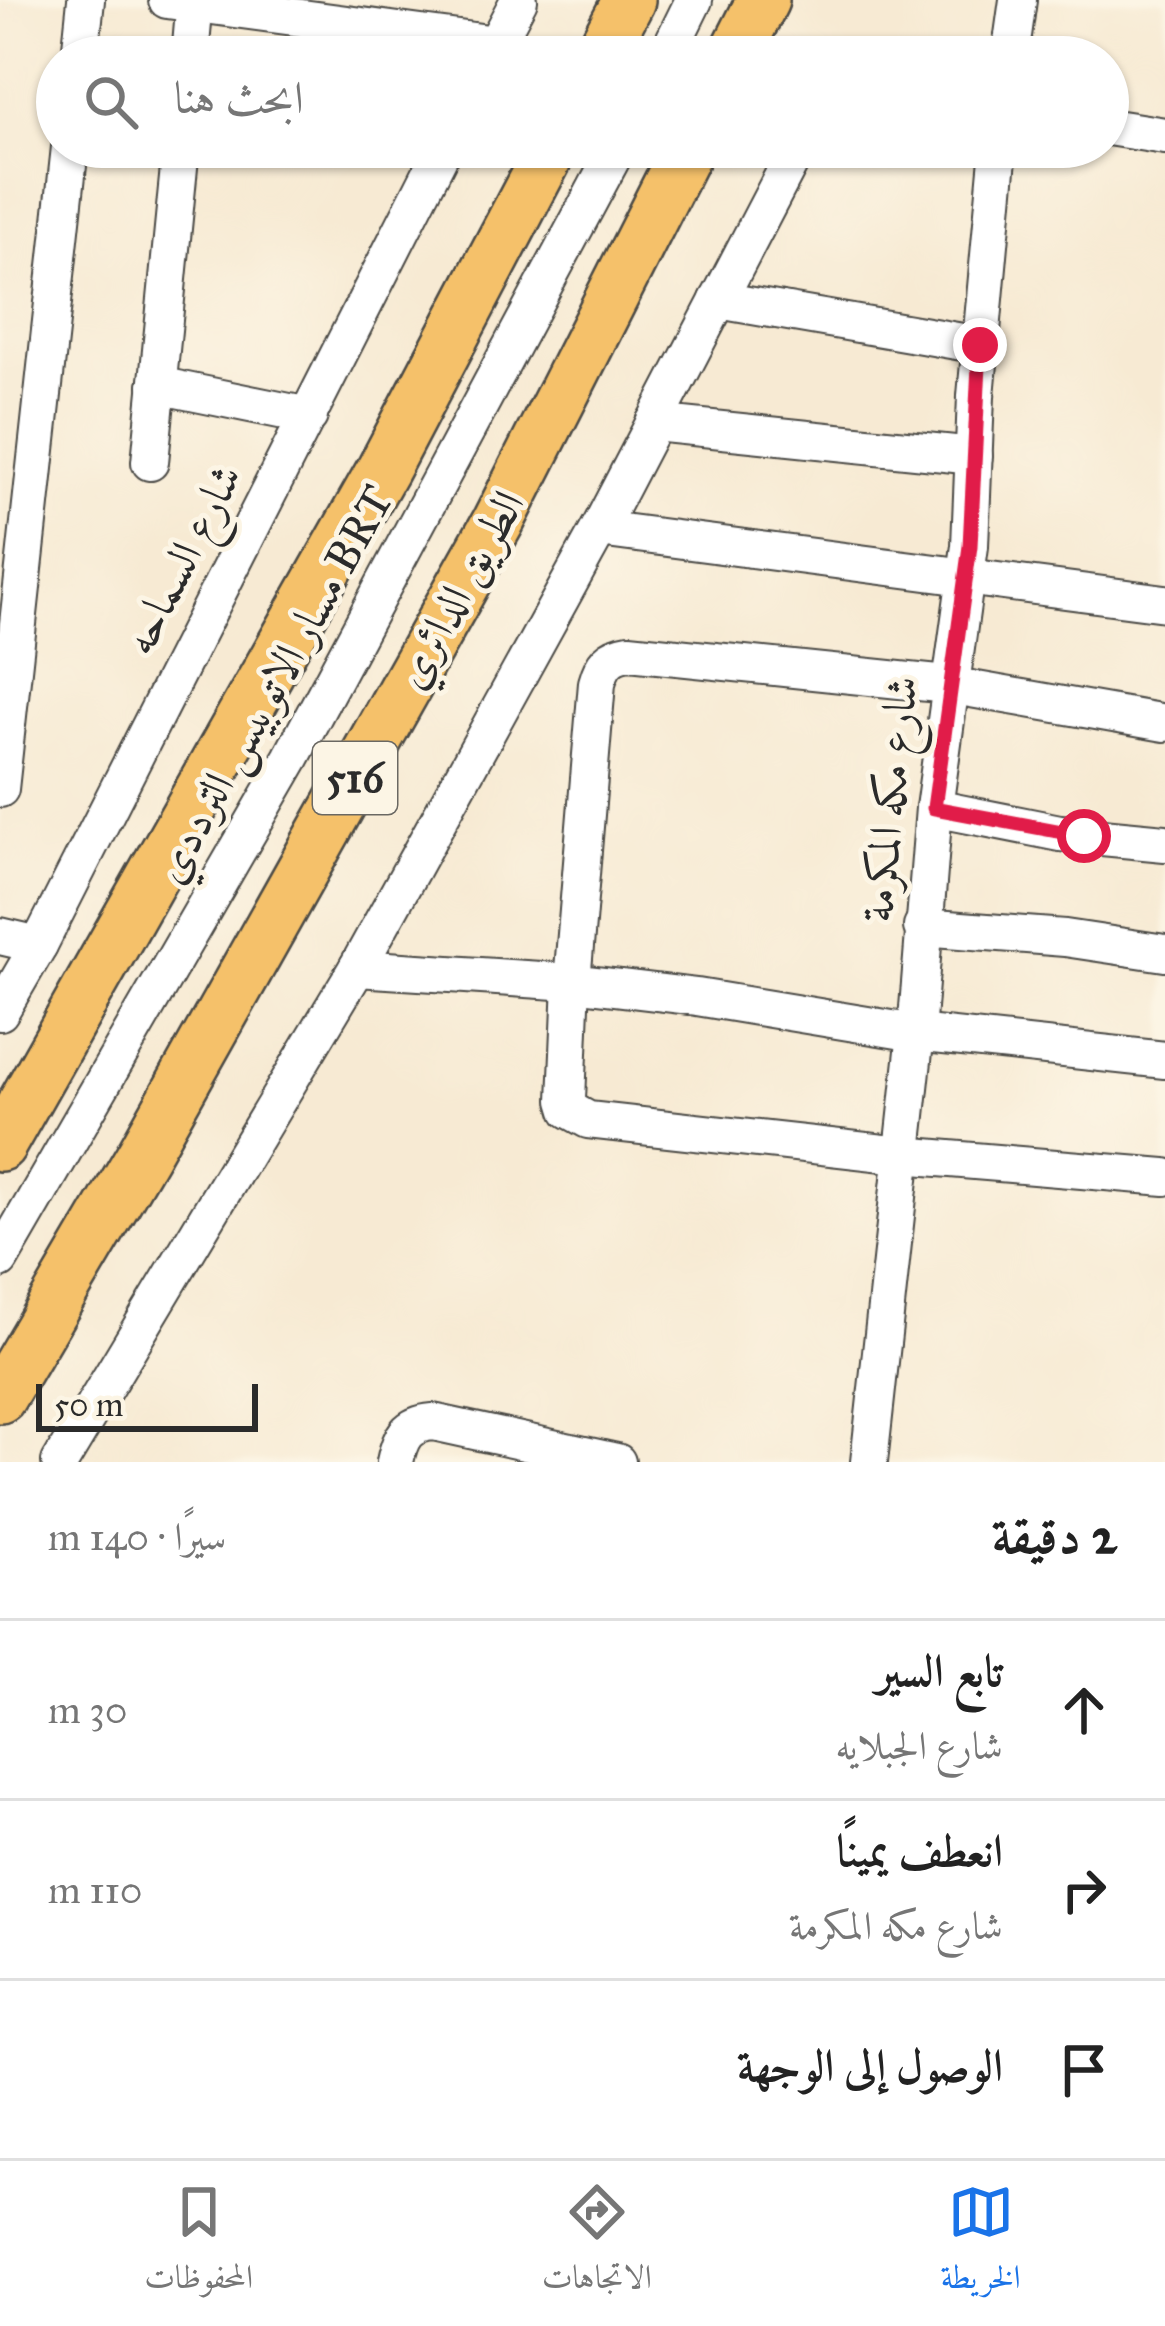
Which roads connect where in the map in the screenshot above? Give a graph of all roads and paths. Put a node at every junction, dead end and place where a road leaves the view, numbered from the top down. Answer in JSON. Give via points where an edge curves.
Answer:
{"nodes":[{"id":1,"x":86,"y":0,"type":"edge"},
{"id":2,"x":519,"y":0,"type":"edge"},
{"id":3,"x":629,"y":0,"type":"edge"},
{"id":4,"x":694,"y":0,"type":"edge"},
{"id":5,"x":763,"y":0,"type":"edge"},
{"id":6,"x":1018,"y":0,"type":"edge"},
{"id":7,"x":186,"y":1,"type":"edge"},
{"id":8,"x":309,"y":10,"type":"edge"},
{"id":9,"x":418,"y":18,"type":"edge"},
{"id":10,"x":82,"y":36,"type":"edge"},
{"id":11,"x":188,"y":36,"type":"edge"},
{"id":12,"x":460,"y":36,"type":"edge"},
{"id":13,"x":500,"y":36,"type":"edge"},
{"id":14,"x":610,"y":36,"type":"edge"},
{"id":15,"x":676,"y":36,"type":"edge"},
{"id":16,"x":745,"y":36,"type":"edge"},
{"id":17,"x":1013,"y":36,"type":"edge"},
{"id":18,"x":1164,"y":124,"type":"edge"},
{"id":19,"x":1129,"y":126,"type":"edge"},
{"id":20,"x":68,"y":168,"type":"edge"},
{"id":21,"x":179,"y":168,"type":"edge"},
{"id":22,"x":434,"y":168,"type":"edge"},
{"id":23,"x":541,"y":168,"type":"edge"},
{"id":24,"x":607,"y":168,"type":"edge"},
{"id":25,"x":677,"y":168,"type":"edge"},
{"id":26,"x":787,"y":168,"type":"edge"},
{"id":27,"x":997,"y":168,"type":"edge"},
{"id":28,"x":718,"y":300,"type":"junction"},
{"id":29,"x":980,"y":345,"type":"junction"},
{"id":30,"x":157,"y":385,"type":"junction"},
{"id":31,"x":310,"y":416,"type":"junction"},
{"id":32,"x":654,"y":423,"type":"junction"},
{"id":33,"x":974,"y":456,"type":"junction"},
{"id":34,"x":150,"y":462,"type":"dead end"},
{"id":35,"x":599,"y":529,"type":"junction"},
{"id":36,"x":966,"y":576,"type":"junction"},
{"id":37,"x":1165,"y":603,"type":"edge"},
{"id":38,"x":948,"y":685,"type":"junction"},
{"id":39,"x":1165,"y":723,"type":"edge"},
{"id":40,"x":0,"y":789,"type":"edge"},
{"id":41,"x":934,"y":808,"type":"junction"},
{"id":42,"x":1165,"y":843,"type":"edge"},
{"id":43,"x":922,"y":927,"type":"junction"},
{"id":44,"x":0,"y":936,"type":"edge"},
{"id":45,"x":39,"y":945,"type":"junction"},
{"id":46,"x":1165,"y":952,"type":"edge"},
{"id":47,"x":357,"y":968,"type":"junction"},
{"id":48,"x":572,"y":982,"type":"junction"},
{"id":49,"x":0,"y":1012,"type":"edge"},
{"id":50,"x":916,"y":1033,"type":"junction"},
{"id":51,"x":1165,"y":1060,"type":"edge"},
{"id":52,"x":0,"y":1145,"type":"edge"},
{"id":53,"x":902,"y":1155,"type":"junction"},
{"id":54,"x":1165,"y":1177,"type":"edge"},
{"id":55,"x":0,"y":1260,"type":"edge"},
{"id":56,"x":0,"y":1397,"type":"edge"},
{"id":57,"x":536,"y":1452,"type":"edge"},
{"id":58,"x":60,"y":1462,"type":"edge"},
{"id":59,"x":395,"y":1462,"type":"edge"},
{"id":60,"x":617,"y":1462,"type":"edge"},
{"id":61,"x":869,"y":1462,"type":"edge"}],
"edges":[{"from":1,"to":10,"type":"street"},
{"from":2,"to":13,"type":"street"},
{"from":3,"to":14,"type":"highway"},
{"from":4,"to":15,"type":"street"},
{"from":5,"to":16,"type":"highway"},
{"from":6,"to":17,"type":"street"},
{"from":7,"to":8,"type":"street"},
{"from":7,"to":11,"type":"street"},
{"from":8,"to":9,"type":"street"},
{"from":9,"to":12,"type":"street"},
{"from":18,"to":19,"type":"street"},
{"from":20,"to":40,"type":"street"},
{"from":21,"to":30,"type":"street"},
{"from":22,"to":31,"type":"street","name":"شارع السماحه"},
{"from":23,"to":52,"type":"highway","via":[[383,469]]},
{"from":24,"to":55,"type":"street","name":"مسار الاتوبيس الترددي BRT","via":[[291,758]]},
{"from":25,"to":56,"type":"highway","name":"الطريق الدائري","number":"516","via":[[498,522]]},
{"from":26,"to":28,"type":"street"},
{"from":27,"to":29,"type":"street","name":"شارع مكه المكرمة"},
{"from":28,"to":29,"type":"street"},
{"from":28,"to":32,"type":"street"},
{"from":29,"to":33,"type":"street","name":"شارع مكه المكرمة"},
{"from":30,"to":31,"type":"street"},
{"from":30,"to":34,"type":"street"},
{"from":31,"to":45,"type":"street","name":"شارع السماحه"},
{"from":32,"to":33,"type":"street"},
{"from":32,"to":35,"type":"street"},
{"from":33,"to":36,"type":"street","name":"شارع مكه المكرمة"},
{"from":35,"to":36,"type":"street"},
{"from":35,"to":47,"type":"street"},
{"from":36,"to":37,"type":"street"},
{"from":36,"to":38,"type":"street","name":"شارع مكه المكرمة"},
{"from":38,"to":39,"type":"street"},
{"from":38,"to":41,"type":"street","name":"شارع مكه المكرمة"},
{"from":38,"to":48,"type":"street","via":[[628,652],[606,661],[597,683]]},
{"from":41,"to":42,"type":"street"},
{"from":41,"to":43,"type":"street","name":"شارع مكه المكرمة"},
{"from":43,"to":46,"type":"street"},
{"from":43,"to":50,"type":"street","name":"شارع مكه المكرمة"},
{"from":44,"to":45,"type":"street"},
{"from":45,"to":49,"type":"street","name":"شارع السماحه"},
{"from":47,"to":48,"type":"street"},
{"from":47,"to":58,"type":"street"},
{"from":48,"to":50,"type":"street"},
{"from":48,"to":53,"type":"street","via":[[568,1100],[578,1116]]},
{"from":50,"to":51,"type":"street"},
{"from":50,"to":53,"type":"street","name":"شارع مكه المكرمة"},
{"from":53,"to":54,"type":"street"},
{"from":53,"to":61,"type":"street","name":"شارع مكه المكرمة"},
{"from":57,"to":59,"type":"street","via":[[469,1428],[416,1424],[404,1433]]},
{"from":57,"to":60,"type":"street"}]}
